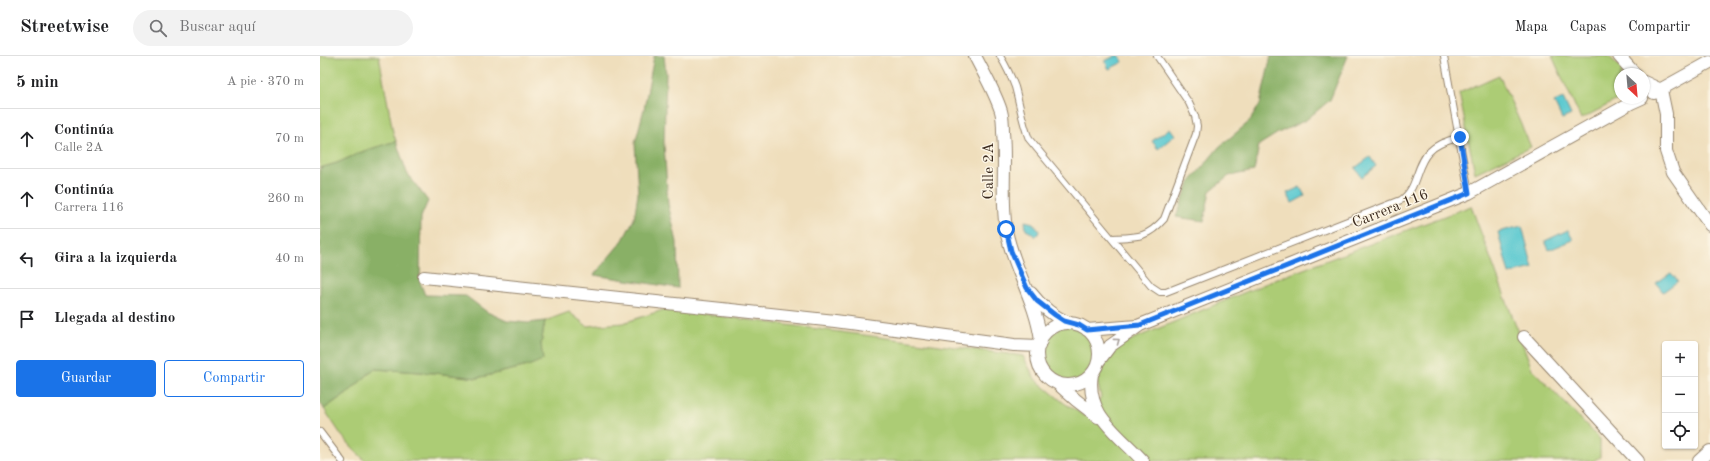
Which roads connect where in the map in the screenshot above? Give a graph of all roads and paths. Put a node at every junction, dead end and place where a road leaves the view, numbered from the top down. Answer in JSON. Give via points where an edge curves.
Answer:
{"nodes":[{"id":1,"x":975,"y":56,"type":"edge"},
{"id":2,"x":1000,"y":56,"type":"edge"},
{"id":3,"x":1157,"y":56,"type":"edge"},
{"id":4,"x":1444,"y":56,"type":"edge"},
{"id":5,"x":1619,"y":56,"type":"edge"},
{"id":6,"x":1710,"y":62,"type":"edge"},
{"id":7,"x":1630,"y":68,"type":"edge"},
{"id":8,"x":1650,"y":85,"type":"edge"},
{"id":9,"x":1662,"y":90,"type":"junction"},
{"id":10,"x":1650,"y":95,"type":"edge"},
{"id":11,"x":1629,"y":104,"type":"edge"},
{"id":12,"x":1460,"y":137,"type":"junction"},
{"id":13,"x":1469,"y":193,"type":"junction"},
{"id":14,"x":1710,"y":225,"type":"edge"},
{"id":15,"x":1113,"y":238,"type":"junction"},
{"id":16,"x":424,"y":277,"type":"dead end"},
{"id":17,"x":1027,"y":288,"type":"junction"},
{"id":18,"x":1070,"y":323,"type":"junction"},
{"id":19,"x":1140,"y":325,"type":"junction"},
{"id":20,"x":1087,"y":330,"type":"junction"},
{"id":21,"x":1524,"y":337,"type":"dead end"},
{"id":22,"x":1039,"y":348,"type":"junction"},
{"id":23,"x":1098,"y":362,"type":"junction"},
{"id":24,"x":1092,"y":374,"type":"junction"},
{"id":25,"x":1058,"y":383,"type":"junction"},
{"id":26,"x":1104,"y":421,"type":"junction"},
{"id":27,"x":320,"y":432,"type":"edge"},
{"id":28,"x":1710,"y":451,"type":"edge"},
{"id":29,"x":342,"y":461,"type":"edge"},
{"id":30,"x":1143,"y":461,"type":"edge"},
{"id":31,"x":1638,"y":461,"type":"edge"},
{"id":32,"x":1699,"y":461,"type":"edge"}],
"edges":[{"from":1,"to":17,"type":"street","name":"Calle 2A","via":[[1002,112],[1006,229],[1011,251]]},
{"from":2,"to":15,"type":"lane","via":[[1015,89],[1023,126],[1029,139]]},
{"from":3,"to":15,"type":"lane","via":[[1189,103],[1195,116],[1196,134],[1164,219],[1145,235]]},
{"from":4,"to":12,"type":"lane"},
{"from":5,"to":7,"type":"street"},
{"from":6,"to":9,"type":"street","name":"Carrera 116"},
{"from":8,"to":9,"type":"street"},
{"from":9,"to":10,"type":"street","name":"Carrera 116"},
{"from":9,"to":14,"type":"street","via":[[1666,114],[1666,151],[1673,172]]},
{"from":11,"to":13,"type":"street","name":"Carrera 116"},
{"from":12,"to":13,"type":"lane"},
{"from":12,"to":15,"type":"lane","via":[[1439,144],[1429,151],[1422,160],[1411,191],[1401,200],[1166,292],[1155,290]]},
{"from":13,"to":19,"type":"street","name":"Carrera 116"},
{"from":16,"to":22,"type":"street","via":[[835,321]]},
{"from":17,"to":18,"type":"street","name":"Calle 2A","via":[[1037,301]]},
{"from":17,"to":22,"type":"street","name":"Calle 2A","via":[[1035,312]]},
{"from":18,"to":20,"type":"street"},
{"from":18,"to":22,"type":"street","via":[[1046,333]]},
{"from":19,"to":20,"type":"street","name":"Carrera 116"},
{"from":23,"to":19,"type":"street","name":"Carrera 116","one_way":true,"via":[[1110,346]]},
{"from":20,"to":23,"type":"street","via":[[1098,344]]},
{"from":21,"to":31,"type":"street"},
{"from":22,"to":25,"type":"street","via":[[1040,366],[1050,379]]},
{"from":23,"to":24,"type":"street"},
{"from":24,"to":25,"type":"street","via":[[1073,385]]},
{"from":24,"to":26,"type":"street","via":[[1092,400]]},
{"from":25,"to":26,"type":"street"},
{"from":26,"to":30,"type":"street"},
{"from":27,"to":29,"type":"lane"},
{"from":28,"to":32,"type":"street"}]}
